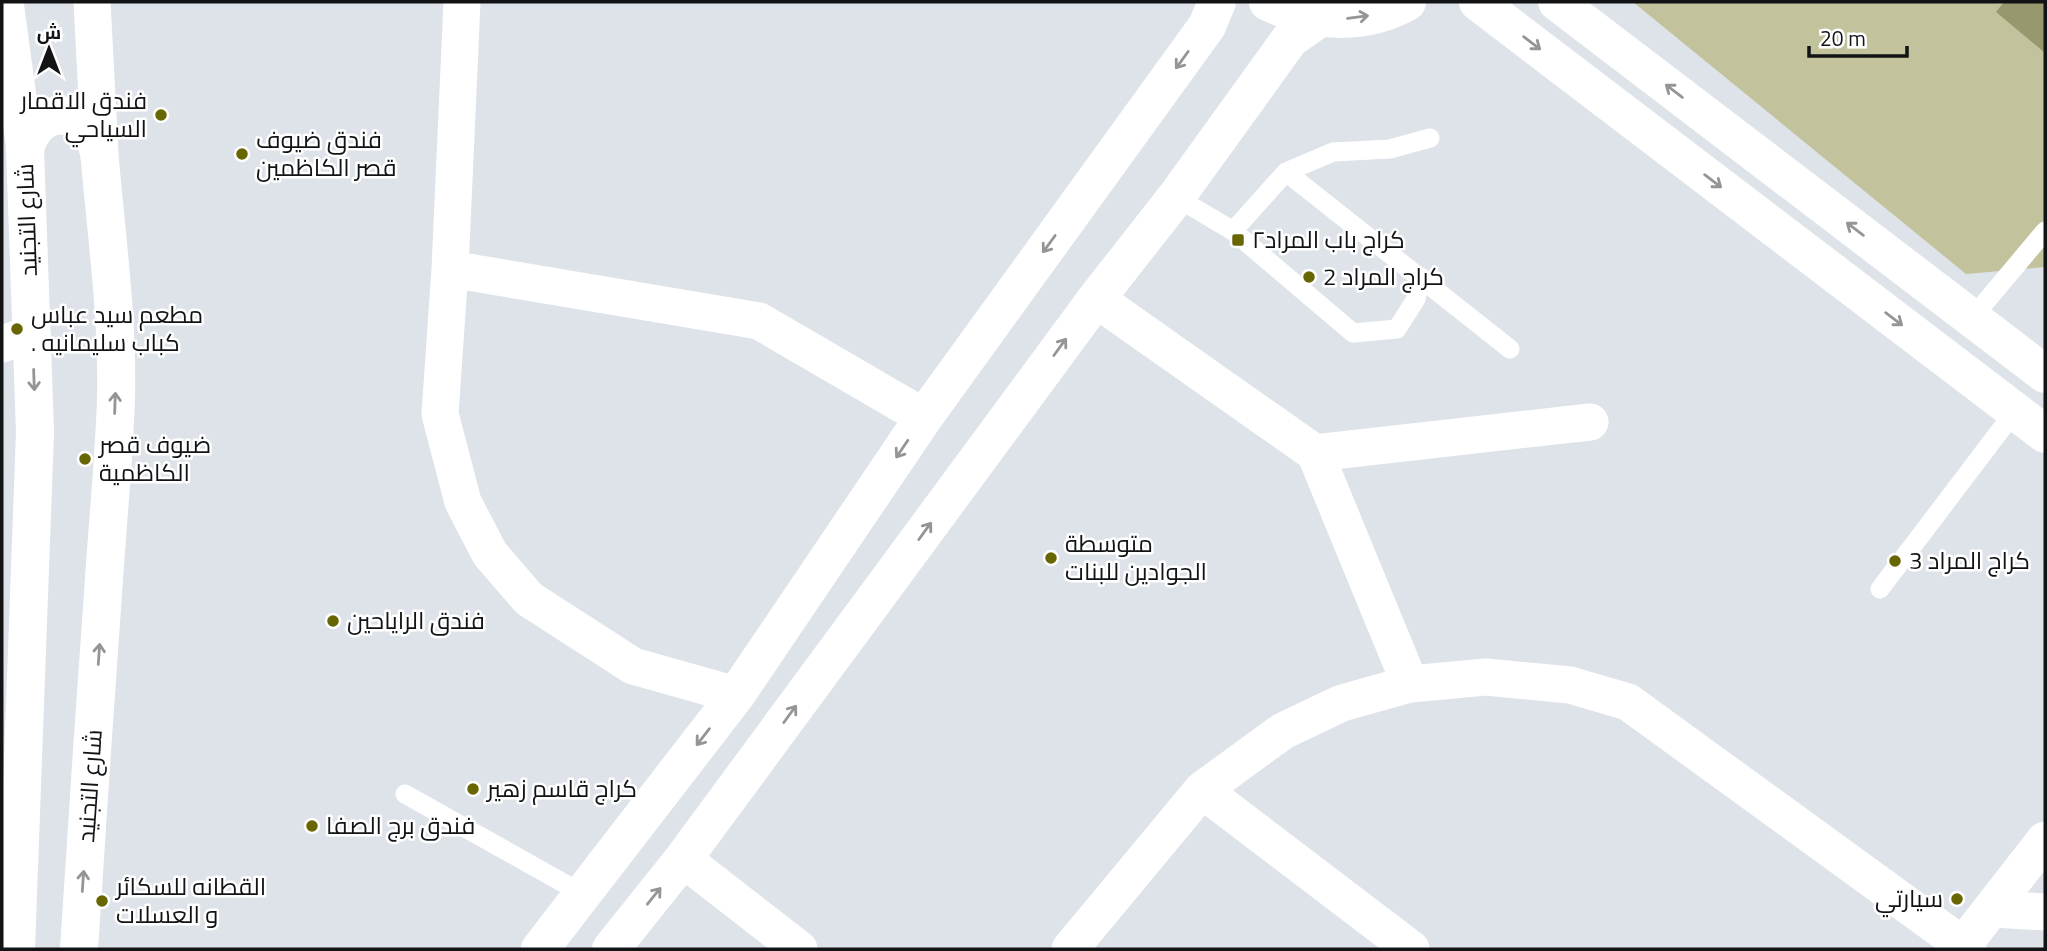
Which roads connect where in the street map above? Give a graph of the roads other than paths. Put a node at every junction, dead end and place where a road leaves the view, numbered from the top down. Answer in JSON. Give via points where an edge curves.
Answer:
{"nodes":[{"id":1,"x":5,"y":2,"type":"edge"},
{"id":2,"x":92,"y":2,"type":"edge"},
{"id":3,"x":462,"y":2,"type":"edge"},
{"id":4,"x":1217,"y":2,"type":"edge"},
{"id":5,"x":1268,"y":2,"type":"edge"},
{"id":6,"x":1407,"y":2,"type":"edge"},
{"id":7,"x":1478,"y":2,"type":"edge"},
{"id":8,"x":1558,"y":2,"type":"edge"},
{"id":9,"x":1320,"y":18,"type":"junction"},
{"id":10,"x":1430,"y":138,"type":"dead end"},
{"id":11,"x":24,"y":149,"type":"junction"},
{"id":12,"x":100,"y":154,"type":"junction"},
{"id":13,"x":1286,"y":172,"type":"junction"},
{"id":14,"x":1176,"y":197,"type":"junction"},
{"id":15,"x":1233,"y":231,"type":"junction"},
{"id":16,"x":2045,"y":231,"type":"edge"},
{"id":17,"x":450,"y":269,"type":"junction"},
{"id":18,"x":1421,"y":277,"type":"junction"},
{"id":19,"x":1096,"y":299,"type":"junction"},
{"id":20,"x":1972,"y":318,"type":"junction"},
{"id":21,"x":17,"y":339,"type":"edge"},
{"id":22,"x":1510,"y":349,"type":"dead end"},
{"id":23,"x":2043,"y":368,"type":"edge"},
{"id":24,"x":2015,"y":411,"type":"junction"},
{"id":25,"x":924,"y":417,"type":"junction"},
{"id":26,"x":1590,"y":422,"type":"dead end"},
{"id":27,"x":2045,"y":434,"type":"edge"},
{"id":28,"x":1315,"y":453,"type":"junction"},
{"id":29,"x":1880,"y":589,"type":"dead end"},
{"id":30,"x":1410,"y":684,"type":"junction"},
{"id":31,"x":736,"y":695,"type":"junction"},
{"id":32,"x":1202,"y":790,"type":"junction"},
{"id":33,"x":405,"y":794,"type":"dead end"},
{"id":34,"x":2045,"y":841,"type":"edge"},
{"id":35,"x":683,"y":859,"type":"junction"},
{"id":36,"x":577,"y":902,"type":"junction"},
{"id":37,"x":1994,"y":909,"type":"junction"},
{"id":38,"x":2045,"y":912,"type":"edge"},
{"id":39,"x":613,"y":946,"type":"edge"},
{"id":40,"x":1964,"y":948,"type":"edge"},
{"id":41,"x":16,"y":949,"type":"edge"},
{"id":42,"x":79,"y":949,"type":"edge"},
{"id":43,"x":540,"y":949,"type":"edge"},
{"id":44,"x":799,"y":949,"type":"edge"},
{"id":45,"x":1070,"y":949,"type":"edge"},
{"id":46,"x":1412,"y":949,"type":"edge"}],
"edges":[{"from":1,"to":11,"type":"street"},
{"from":2,"to":12,"type":"street"},
{"from":3,"to":17,"type":"street"},
{"from":4,"to":25,"type":"street","one_way":true,"via":[[1207,26]]},
{"from":5,"to":9,"type":"street"},
{"from":9,"to":6,"type":"street","one_way":true,"via":[[1375,15]]},
{"from":7,"to":24,"type":"street","one_way":true},
{"from":20,"to":8,"type":"street","one_way":true},
{"from":9,"to":14,"type":"street","via":[[1290,39]]},
{"from":10,"to":13,"type":"lane","via":[[1390,149],[1333,152]]},
{"from":11,"to":12,"type":"street","name":"شارع التجنيد","via":[[43,121],[66,116],[77,118],[94,133]]},
{"from":11,"to":21,"type":"street","name":"شارع التجنيد"},
{"from":42,"to":12,"type":"street","name":"شارع التجنيد","one_way":true,"via":[[116,398]]},
{"from":13,"to":15,"type":"lane"},
{"from":13,"to":18,"type":"lane"},
{"from":14,"to":15,"type":"lane"},
{"from":14,"to":19,"type":"street"},
{"from":15,"to":18,"type":"lane","via":[[1353,333],[1397,329],[1416,299]]},
{"from":16,"to":20,"type":"lane"},
{"from":17,"to":25,"type":"street","via":[[759,321]]},
{"from":17,"to":31,"type":"street","via":[[440,415],[463,502],[490,554],[529,600],[633,666]]},
{"from":18,"to":22,"type":"lane"},
{"from":19,"to":28,"type":"street"},
{"from":35,"to":19,"type":"street","one_way":true},
{"from":20,"to":23,"type":"street"},
{"from":21,"to":41,"type":"street","name":"شارع التجنيد","one_way":true,"via":[[36,432]]},
{"from":24,"to":27,"type":"street"},
{"from":24,"to":29,"type":"lane"},
{"from":25,"to":31,"type":"street","one_way":true},
{"from":26,"to":28,"type":"street"},
{"from":28,"to":30,"type":"street"},
{"from":30,"to":32,"type":"street","via":[[1342,704],[1283,731]]},
{"from":30,"to":40,"type":"street","via":[[1486,677],[1570,685],[1628,702]]},
{"from":31,"to":36,"type":"street","one_way":true},
{"from":32,"to":45,"type":"street"},
{"from":32,"to":46,"type":"street"},
{"from":33,"to":36,"type":"lane"},
{"from":34,"to":37,"type":"street"},
{"from":39,"to":35,"type":"street","one_way":true},
{"from":35,"to":44,"type":"street"},
{"from":36,"to":39,"type":"street"},
{"from":36,"to":43,"type":"street"},
{"from":37,"to":38,"type":"street"},
{"from":37,"to":40,"type":"street"}]}
